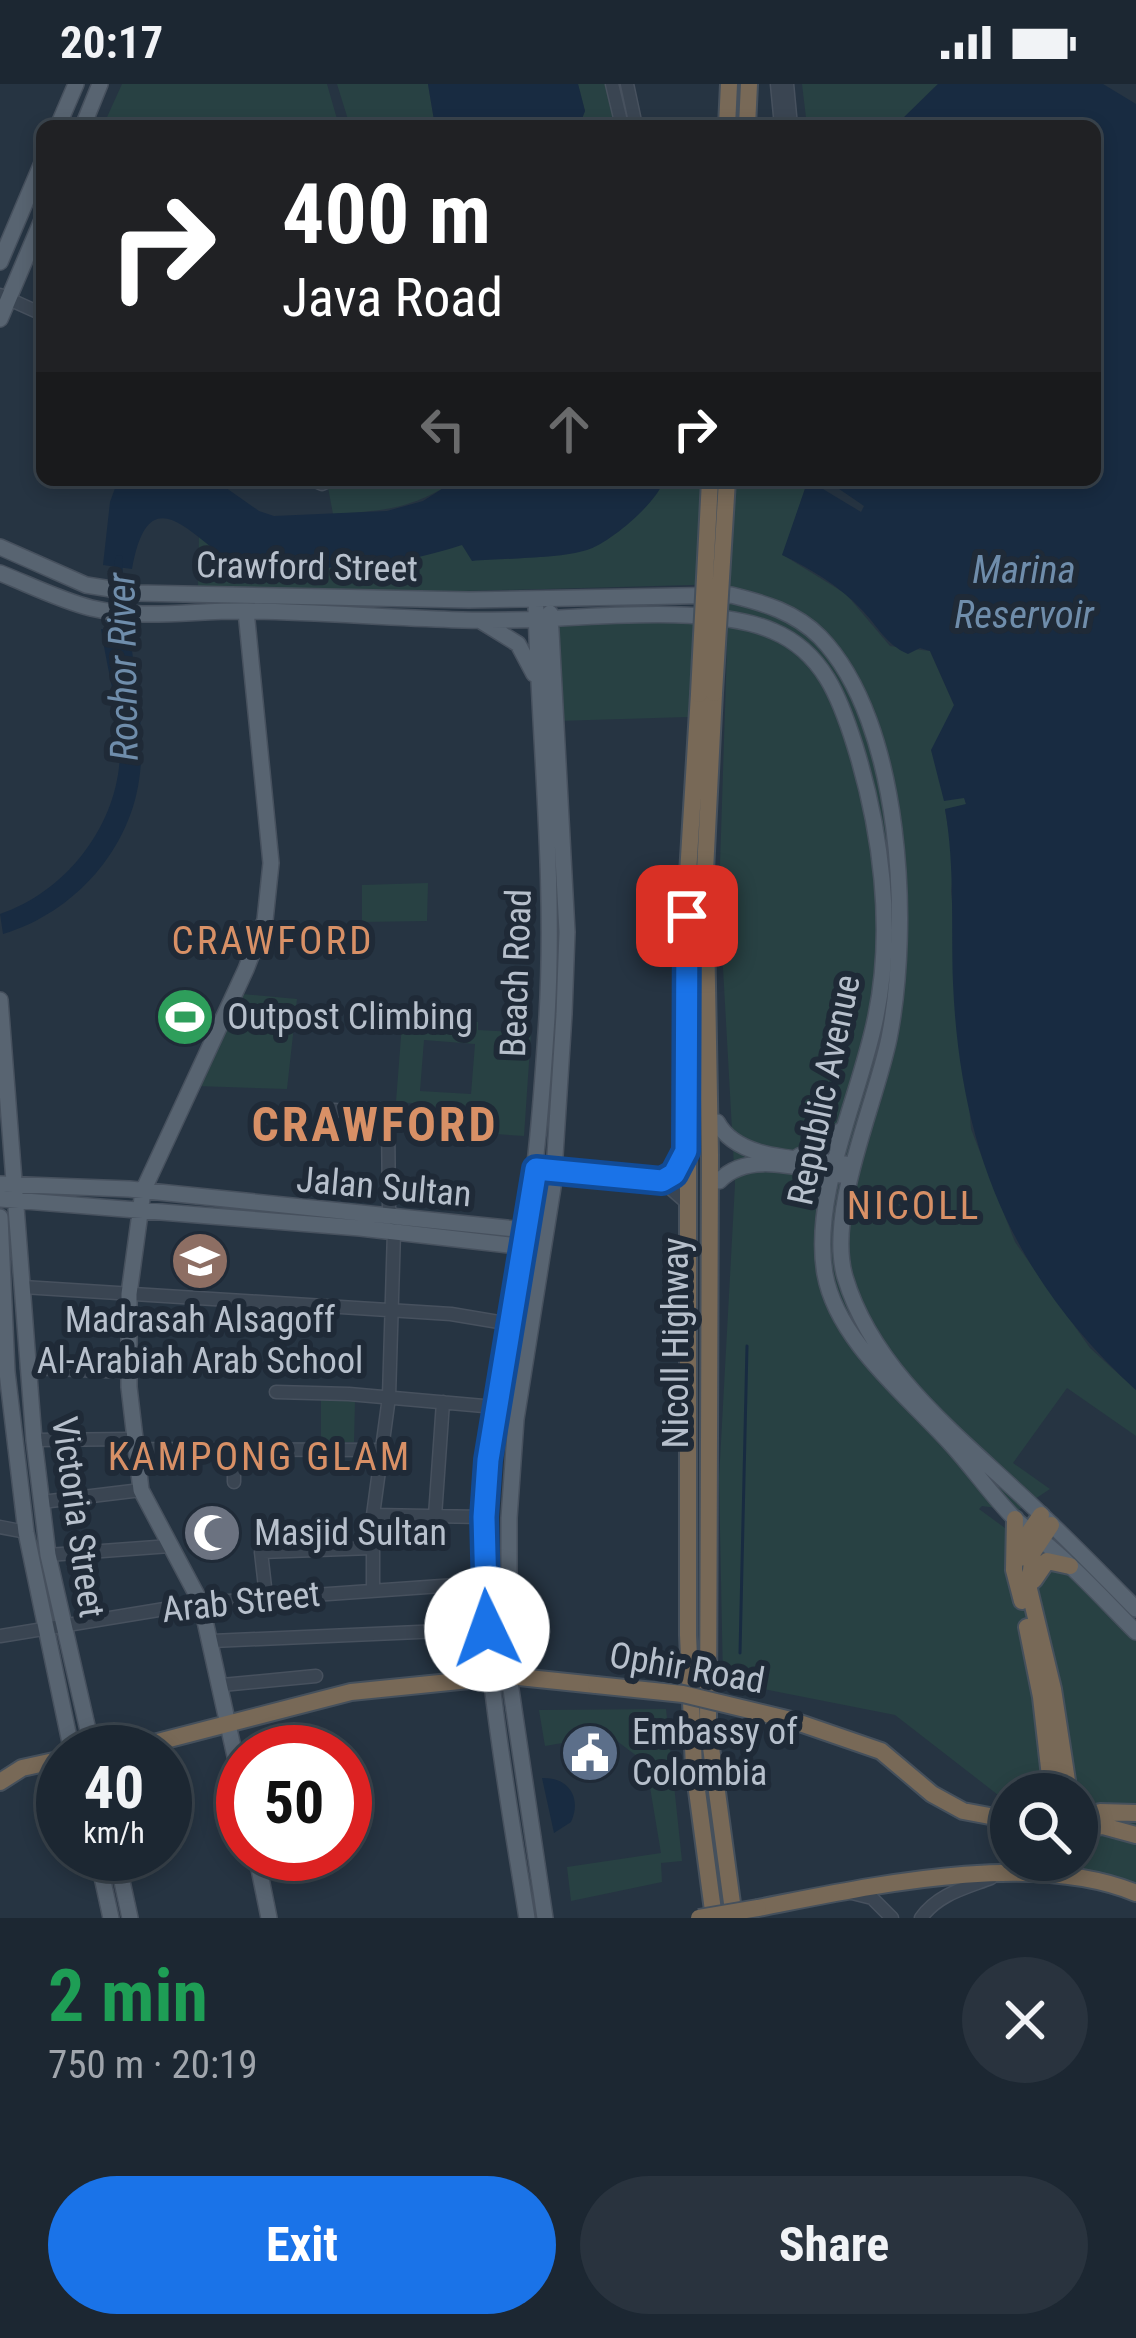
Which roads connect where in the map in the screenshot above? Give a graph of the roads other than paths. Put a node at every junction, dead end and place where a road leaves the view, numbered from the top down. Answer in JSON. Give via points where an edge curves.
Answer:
{"nodes":[{"id":1,"x":76,"y":84,"type":"edge"},
{"id":2,"x":100,"y":84,"type":"edge"},
{"id":3,"x":612,"y":84,"type":"edge"},
{"id":4,"x":627,"y":84,"type":"edge"},
{"id":5,"x":749,"y":84,"type":"edge"},
{"id":6,"x":777,"y":84,"type":"edge"},
{"id":7,"x":788,"y":84,"type":"edge"},
{"id":8,"x":728,"y":88,"type":"edge"},
{"id":9,"x":61,"y":120,"type":"edge"},
{"id":10,"x":85,"y":120,"type":"edge"},
{"id":11,"x":621,"y":120,"type":"edge"},
{"id":12,"x":635,"y":120,"type":"edge"},
{"id":13,"x":727,"y":120,"type":"edge"},
{"id":14,"x":747,"y":120,"type":"edge"},
{"id":15,"x":780,"y":120,"type":"edge"},
{"id":16,"x":791,"y":120,"type":"edge"},
{"id":17,"x":36,"y":176,"type":"edge"},
{"id":18,"x":36,"y":229,"type":"edge"},
{"id":19,"x":36,"y":233,"type":"edge"},
{"id":20,"x":1,"y":255,"type":"edge"},
{"id":21,"x":4,"y":296,"type":"edge"},
{"id":22,"x":36,"y":311,"type":"edge"},
{"id":23,"x":0,"y":319,"type":"edge"},
{"id":24,"x":710,"y":486,"type":"edge"},
{"id":25,"x":726,"y":486,"type":"edge"},
{"id":26,"x":0,"y":547,"type":"edge"},
{"id":27,"x":0,"y":573,"type":"edge"},
{"id":28,"x":140,"y":593,"type":"junction"},
{"id":29,"x":543,"y":598,"type":"junction"},
{"id":30,"x":246,"y":611,"type":"junction"},
{"id":31,"x":279,"y":612,"type":"junction"},
{"id":32,"x":472,"y":617,"type":"junction"},
{"id":33,"x":591,"y":617,"type":"junction"},
{"id":34,"x":543,"y":619,"type":"junction"},
{"id":35,"x":251,"y":647,"type":"junction"},
{"id":36,"x":545,"y":671,"type":"junction"},
{"id":37,"x":707,"y":693,"type":"junction"},
{"id":38,"x":0,"y":1000,"type":"edge"},
{"id":39,"x":705,"y":1015,"type":"junction"},
{"id":40,"x":334,"y":1111,"type":"dead end"},
{"id":41,"x":717,"y":1122,"type":"junction"},
{"id":42,"x":847,"y":1125,"type":"junction"},
{"id":43,"x":538,"y":1140,"type":"junction"},
{"id":44,"x":557,"y":1142,"type":"junction"},
{"id":45,"x":686,"y":1151,"type":"junction"},
{"id":46,"x":794,"y":1162,"type":"junction"},
{"id":47,"x":536,"y":1169,"type":"junction"},
{"id":48,"x":845,"y":1170,"type":"junction"},
{"id":49,"x":555,"y":1171,"type":"junction"},
{"id":50,"x":662,"y":1181,"type":"junction"},
{"id":51,"x":719,"y":1181,"type":"junction"},
{"id":52,"x":143,"y":1191,"type":"junction"},
{"id":53,"x":8,"y":1192,"type":"edge"},
{"id":54,"x":686,"y":1202,"type":"junction"},
{"id":55,"x":139,"y":1209,"type":"junction"},
{"id":56,"x":827,"y":1211,"type":"junction"},
{"id":57,"x":0,"y":1216,"type":"edge"},
{"id":58,"x":389,"y":1224,"type":"junction"},
{"id":59,"x":525,"y":1238,"type":"junction"},
{"id":60,"x":547,"y":1240,"type":"junction"},
{"id":61,"x":23,"y":1287,"type":"junction"},
{"id":62,"x":129,"y":1294,"type":"junction"},
{"id":63,"x":390,"y":1311,"type":"junction"},
{"id":64,"x":511,"y":1324,"type":"junction"},
{"id":65,"x":3,"y":1352,"type":"edge"},
{"id":66,"x":27,"y":1368,"type":"junction"},
{"id":67,"x":3,"y":1370,"type":"edge"},
{"id":68,"x":129,"y":1372,"type":"junction"},
{"id":69,"x":500,"y":1376,"type":"junction"},
{"id":70,"x":522,"y":1379,"type":"junction"},
{"id":71,"x":710,"y":1390,"type":"junction"},
{"id":72,"x":276,"y":1392,"type":"dead end"},
{"id":73,"x":389,"y":1397,"type":"junction"},
{"id":74,"x":443,"y":1402,"type":"junction"},
{"id":75,"x":495,"y":1407,"type":"junction"},
{"id":76,"x":34,"y":1440,"type":"junction"},
{"id":77,"x":134,"y":1444,"type":"junction"},
{"id":78,"x":233,"y":1449,"type":"junction"},
{"id":79,"x":383,"y":1450,"type":"junction"},
{"id":80,"x":234,"y":1482,"type":"dead end"},
{"id":81,"x":141,"y":1490,"type":"junction"},
{"id":82,"x":42,"y":1502,"type":"junction"},
{"id":83,"x":373,"y":1515,"type":"junction"},
{"id":84,"x":435,"y":1516,"type":"junction"},
{"id":85,"x":484,"y":1517,"type":"junction"},
{"id":86,"x":1035,"y":1526,"type":"junction"},
{"id":87,"x":0,"y":1527,"type":"edge"},
{"id":88,"x":26,"y":1532,"type":"junction"},
{"id":89,"x":170,"y":1546,"type":"junction"},
{"id":90,"x":371,"y":1549,"type":"junction"},
{"id":91,"x":48,"y":1555,"type":"junction"},
{"id":92,"x":1070,"y":1566,"type":"junction"},
{"id":93,"x":484,"y":1583,"type":"junction"},
{"id":94,"x":1023,"y":1586,"type":"junction"},
{"id":95,"x":373,"y":1588,"type":"junction"},
{"id":96,"x":266,"y":1596,"type":"junction"},
{"id":97,"x":201,"y":1603,"type":"junction"},
{"id":98,"x":1136,"y":1610,"type":"edge"},
{"id":99,"x":62,"y":1626,"type":"junction"},
{"id":100,"x":44,"y":1629,"type":"junction"},
{"id":101,"x":487,"y":1629,"type":"junction"},
{"id":102,"x":1136,"y":1632,"type":"edge"},
{"id":103,"x":0,"y":1636,"type":"edge"},
{"id":104,"x":212,"y":1640,"type":"junction"},
{"id":105,"x":316,"y":1676,"type":"dead end"},
{"id":106,"x":500,"y":1677,"type":"junction"},
{"id":107,"x":222,"y":1685,"type":"junction"},
{"id":108,"x":229,"y":1723,"type":"junction"},
{"id":109,"x":66,"y":1725,"type":"edge"},
{"id":110,"x":86,"y":1725,"type":"edge"},
{"id":111,"x":192,"y":1733,"type":"edge"},
{"id":112,"x":36,"y":1765,"type":"edge"},
{"id":113,"x":1050,"y":1773,"type":"edge"},
{"id":114,"x":1067,"y":1773,"type":"edge"},
{"id":115,"x":0,"y":1782,"type":"edge"},
{"id":116,"x":1136,"y":1813,"type":"edge"},
{"id":117,"x":990,"y":1816,"type":"edge"},
{"id":118,"x":1098,"y":1816,"type":"edge"},
{"id":119,"x":1098,"y":1825,"type":"edge"},
{"id":120,"x":1136,"y":1835,"type":"edge"},
{"id":121,"x":990,"y":1875,"type":"edge"},
{"id":122,"x":990,"y":1879,"type":"edge"},
{"id":123,"x":103,"y":1881,"type":"edge"},
{"id":124,"x":122,"y":1881,"type":"edge"},
{"id":125,"x":261,"y":1881,"type":"edge"},
{"id":126,"x":1083,"y":1881,"type":"edge"},
{"id":127,"x":845,"y":1891,"type":"junction"},
{"id":128,"x":1136,"y":1894,"type":"edge"},
{"id":129,"x":111,"y":1918,"type":"edge"},
{"id":130,"x":130,"y":1918,"type":"edge"},
{"id":131,"x":269,"y":1918,"type":"edge"},
{"id":132,"x":527,"y":1918,"type":"edge"},
{"id":133,"x":545,"y":1918,"type":"edge"},
{"id":134,"x":699,"y":1918,"type":"edge"},
{"id":135,"x":714,"y":1918,"type":"edge"},
{"id":136,"x":734,"y":1918,"type":"edge"},
{"id":137,"x":892,"y":1918,"type":"edge"},
{"id":138,"x":921,"y":1918,"type":"edge"}],
"edges":[{"from":1,"to":9,"type":"main road"},
{"from":2,"to":10,"type":"main road"},
{"from":3,"to":11,"type":"street"},
{"from":4,"to":12,"type":"street"},
{"from":5,"to":14,"type":"highway"},
{"from":6,"to":15,"type":"street"},
{"from":7,"to":16,"type":"street"},
{"from":8,"to":13,"type":"highway"},
{"from":17,"to":20,"type":"main road"},
{"from":18,"to":20,"type":"street"},
{"from":19,"to":21,"type":"main road"},
{"from":21,"to":22,"type":"street"},
{"from":21,"to":23,"type":"main road"},
{"from":24,"to":37,"type":"highway","name":"Nicoll Highway","bridge":true},
{"from":25,"to":37,"type":"highway","name":"Nicoll Highway","bridge":true},
{"from":26,"to":28,"type":"main road","name":"Crawford Street","via":[[93,587]]},
{"from":27,"to":30,"type":"main road","name":"Crawford Street","via":[[91,608]]},
{"from":28,"to":29,"type":"main road","name":"Crawford Street"},
{"from":28,"to":30,"type":"main road","via":[[240,601]]},
{"from":29,"to":34,"type":"main road","name":"Beach Road"},
{"from":29,"to":48,"type":"main road","name":"Republic Avenue","via":[[731,595],[768,604],[817,634],[848,676],[890,801],[900,870],[899,972],[888,1042]]},
{"from":30,"to":31,"type":"main road","name":"Crawford Street"},
{"from":30,"to":35,"type":"main road"},
{"from":31,"to":32,"type":"main road","name":"Crawford Street"},
{"from":31,"to":35,"type":"main road"},
{"from":32,"to":34,"type":"main road","name":"Crawford Street"},
{"from":32,"to":36,"type":"main road"},
{"from":33,"to":34,"type":"main road","name":"Republic Avenue"},
{"from":33,"to":36,"type":"main road","via":[[568,629]]},
{"from":33,"to":42,"type":"main road","name":"Republic Avenue","via":[[751,622],[804,650],[832,685],[873,804],[882,887],[877,1015]]},
{"from":34,"to":36,"type":"main road","name":"Beach Road"},
{"from":35,"to":52,"type":"main road","via":[[271,863],[265,920]]},
{"from":36,"to":43,"type":"main road","name":"Beach Road","via":[[551,920]]},
{"from":36,"to":44,"type":"main road","name":"Beach Road","via":[[568,932]]},
{"from":37,"to":39,"type":"highway","name":"Nicoll Highway"},
{"from":37,"to":45,"type":"highway","name":"Nicoll Highway","via":[[688,874]]},
{"from":38,"to":53,"type":"main road","name":"Victoria Street"},
{"from":39,"to":41,"type":"highway"},
{"from":39,"to":71,"type":"highway","name":"Nicoll Highway"},
{"from":40,"to":58,"type":"street","via":[[388,1118]]},
{"from":41,"to":46,"type":"main road","via":[[744,1148]]},
{"from":41,"to":51,"type":"highway"},
{"from":42,"to":46,"type":"main road"},
{"from":42,"to":48,"type":"main road","name":"Republic Avenue"},
{"from":43,"to":44,"type":"main road"},
{"from":43,"to":47,"type":"main road","name":"Beach Road"},
{"from":44,"to":49,"type":"main road","name":"Beach Road"},
{"from":45,"to":50,"type":"street"},
{"from":45,"to":54,"type":"highway","name":"Nicoll Highway"},
{"from":46,"to":48,"type":"main road"},
{"from":46,"to":51,"type":"main road","via":[[748,1163]]},
{"from":46,"to":56,"type":"main road"},
{"from":47,"to":49,"type":"street"},
{"from":47,"to":59,"type":"main road","name":"Beach Road"},
{"from":48,"to":56,"type":"main road","name":"Republic Avenue"},
{"from":48,"to":86,"type":"main road","name":"Republic Avenue","via":[[843,1272],[870,1336]]},
{"from":49,"to":50,"type":"street"},
{"from":49,"to":60,"type":"main road","name":"Beach Road"},
{"from":50,"to":54,"type":"street"},
{"from":51,"to":71,"type":"highway"},
{"from":52,"to":53,"type":"main road","name":"Jalan Sultan"},
{"from":52,"to":55,"type":"main road"},
{"from":52,"to":58,"type":"main road","name":"Jalan Sultan"},
{"from":53,"to":55,"type":"main road","name":"Jalan Sultan"},
{"from":53,"to":61,"type":"main road","name":"Victoria Street"},
{"from":54,"to":135,"type":"highway","name":"Nicoll Highway","via":[[690,1702]]},
{"from":55,"to":58,"type":"main road","name":"Jalan Sultan"},
{"from":55,"to":62,"type":"main road"},
{"from":56,"to":86,"type":"main road","name":"Republic Avenue","via":[[825,1276],[847,1325],[877,1367]]},
{"from":57,"to":65,"type":"main road","name":"Victoria Street"},
{"from":58,"to":59,"type":"main road","name":"Jalan Sultan"},
{"from":58,"to":63,"type":"street"},
{"from":59,"to":60,"type":"main road","name":"Jalan Sultan"},
{"from":59,"to":64,"type":"main road","name":"Beach Road"},
{"from":60,"to":70,"type":"main road","name":"Beach Road"},
{"from":61,"to":62,"type":"street"},
{"from":61,"to":66,"type":"main road","name":"Victoria Street"},
{"from":62,"to":63,"type":"street"},
{"from":62,"to":68,"type":"main road"},
{"from":63,"to":64,"type":"street"},
{"from":63,"to":73,"type":"street"},
{"from":64,"to":69,"type":"main road","name":"Beach Road"},
{"from":65,"to":67,"type":"main road","name":"Victoria Street"},
{"from":66,"to":68,"type":"street"},
{"from":66,"to":76,"type":"main road","name":"Victoria Street"},
{"from":67,"to":88,"type":"main road","name":"Victoria Street"},
{"from":68,"to":77,"type":"main road"},
{"from":69,"to":70,"type":"main road"},
{"from":69,"to":75,"type":"main road","name":"Beach Road"},
{"from":70,"to":106,"type":"main road","name":"Beach Road"},
{"from":71,"to":136,"type":"highway","name":"Nicoll Highway","via":[[709,1725]]},
{"from":72,"to":73,"type":"street"},
{"from":73,"to":74,"type":"street"},
{"from":73,"to":79,"type":"street"},
{"from":74,"to":75,"type":"street"},
{"from":74,"to":84,"type":"street"},
{"from":75,"to":85,"type":"main road","name":"Beach Road"},
{"from":76,"to":77,"type":"street"},
{"from":76,"to":82,"type":"main road","name":"Victoria Street"},
{"from":77,"to":78,"type":"street"},
{"from":77,"to":81,"type":"main road"},
{"from":78,"to":79,"type":"street"},
{"from":78,"to":80,"type":"street"},
{"from":79,"to":83,"type":"street"},
{"from":81,"to":82,"type":"street"},
{"from":81,"to":89,"type":"main road"},
{"from":82,"to":91,"type":"main road","name":"Victoria Street"},
{"from":83,"to":84,"type":"street"},
{"from":83,"to":90,"type":"street"},
{"from":84,"to":85,"type":"street"},
{"from":85,"to":93,"type":"main road","name":"Beach Road"},
{"from":86,"to":92,"type":"main road"},
{"from":86,"to":94,"type":"highway"},
{"from":86,"to":94,"type":"highway","via":[[1014,1570]]},
{"from":86,"to":98,"type":"main road"},
{"from":87,"to":88,"type":"street"},
{"from":88,"to":100,"type":"main road","name":"Victoria Street"},
{"from":89,"to":91,"type":"street"},
{"from":89,"to":97,"type":"main road"},
{"from":90,"to":95,"type":"street"},
{"from":90,"to":96,"type":"street","via":[[261,1552]]},
{"from":91,"to":99,"type":"main road","name":"Victoria Street"},
{"from":92,"to":94,"type":"highway","via":[[1047,1561]]},
{"from":92,"to":102,"type":"main road"},
{"from":93,"to":95,"type":"street","name":"Arab Street"},
{"from":93,"to":101,"type":"main road","name":"Beach Road"},
{"from":94,"to":113,"type":"highway"},
{"from":94,"to":114,"type":"highway"},
{"from":95,"to":96,"type":"street","name":"Arab Street"},
{"from":96,"to":97,"type":"street","name":"Arab Street"},
{"from":97,"to":99,"type":"street","name":"Arab Street"},
{"from":97,"to":104,"type":"main road"},
{"from":99,"to":100,"type":"street","name":"Arab Street"},
{"from":99,"to":110,"type":"main road","name":"Victoria Street"},
{"from":100,"to":103,"type":"street","name":"Arab Street"},
{"from":100,"to":109,"type":"main road","name":"Victoria Street"},
{"from":101,"to":104,"type":"street"},
{"from":101,"to":106,"type":"main road","name":"Beach Road"},
{"from":104,"to":107,"type":"main road"},
{"from":105,"to":107,"type":"street"},
{"from":106,"to":108,"type":"highway","name":"Ophir Road","via":[[351,1692]]},
{"from":106,"to":117,"type":"highway","name":"Ophir Road","bridge":true,"via":[[683,1694],[791,1720],[880,1751],[932,1794]]},
{"from":106,"to":132,"type":"main road","name":"Beach Road"},
{"from":106,"to":133,"type":"main road","name":"Beach Road"},
{"from":107,"to":108,"type":"main road"},
{"from":108,"to":111,"type":"highway","name":"Ophir Road"},
{"from":112,"to":115,"type":"highway"},
{"from":116,"to":118,"type":"highway"},
{"from":119,"to":120,"type":"highway"},
{"from":121,"to":127,"type":"highway"},
{"from":122,"to":138,"type":"street","via":[[950,1893]]},
{"from":123,"to":129,"type":"main road"},
{"from":124,"to":130,"type":"main road"},
{"from":125,"to":131,"type":"main road"},
{"from":126,"to":128,"type":"highway"},
{"from":127,"to":134,"type":"highway","bridge":true},
{"from":127,"to":137,"type":"street","via":[[872,1898]]}]}
